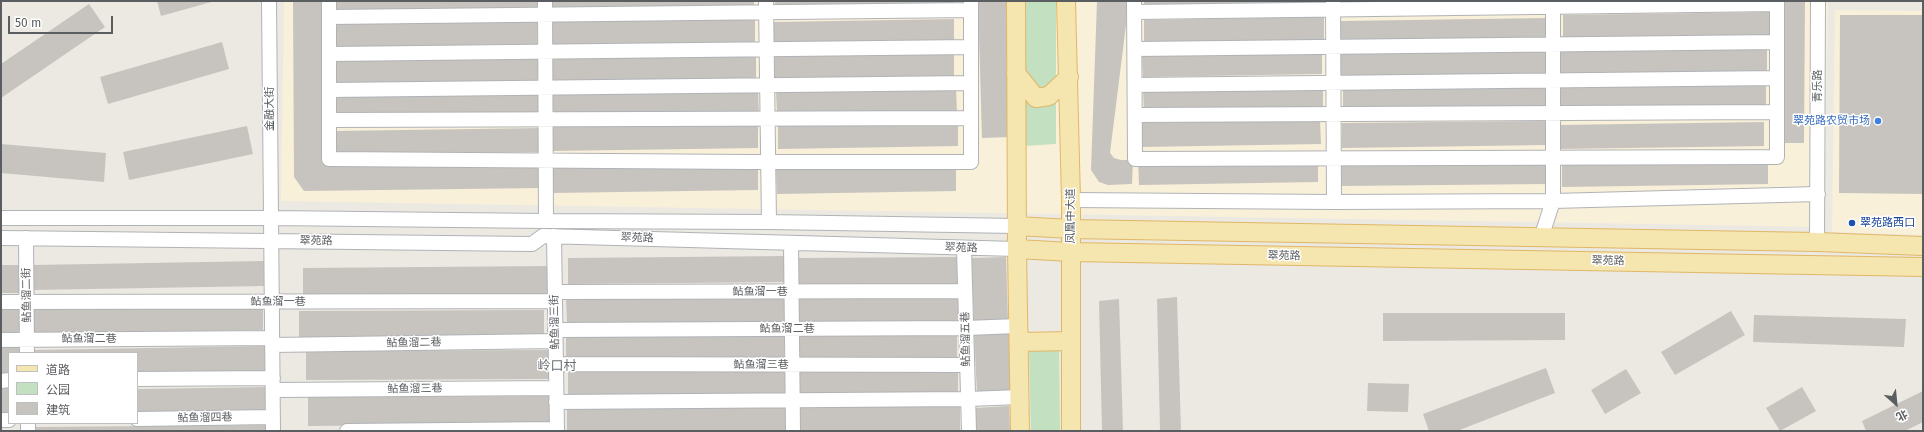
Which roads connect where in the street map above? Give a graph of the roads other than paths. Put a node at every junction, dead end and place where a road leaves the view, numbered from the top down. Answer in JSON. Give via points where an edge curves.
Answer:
{"nodes":[{"id":1,"x":269,"y":1,"type":"edge"},
{"id":2,"x":329,"y":1,"type":"edge"},
{"id":3,"x":1016,"y":1,"type":"edge"},
{"id":4,"x":1066,"y":1,"type":"edge"},
{"id":5,"x":1818,"y":1,"type":"edge"},
{"id":6,"x":1776,"y":3,"type":"edge"},
{"id":7,"x":1553,"y":4,"type":"edge"},
{"id":8,"x":971,"y":5,"type":"edge"},
{"id":9,"x":1333,"y":5,"type":"edge"},
{"id":10,"x":767,"y":6,"type":"edge"},
{"id":11,"x":1134,"y":7,"type":"edge"},
{"id":12,"x":545,"y":8,"type":"edge"},
{"id":13,"x":329,"y":17,"type":"junction"},
{"id":14,"x":1777,"y":42,"type":"junction"},
{"id":15,"x":1553,"y":44,"type":"junction"},
{"id":16,"x":1333,"y":46,"type":"junction"},
{"id":17,"x":971,"y":47,"type":"junction"},
{"id":18,"x":767,"y":49,"type":"junction"},
{"id":19,"x":1135,"y":49,"type":"junction"},
{"id":20,"x":545,"y":51,"type":"junction"},
{"id":21,"x":329,"y":54,"type":"junction"},
{"id":22,"x":1016,"y":73,"type":"junction"},
{"id":23,"x":1069,"y":77,"type":"junction"},
{"id":24,"x":1777,"y":78,"type":"junction"},
{"id":25,"x":1553,"y":81,"type":"junction"},
{"id":26,"x":971,"y":83,"type":"junction"},
{"id":27,"x":1333,"y":83,"type":"junction"},
{"id":28,"x":768,"y":85,"type":"junction"},
{"id":29,"x":1135,"y":85,"type":"junction"},
{"id":30,"x":545,"y":88,"type":"junction"},
{"id":31,"x":329,"y":90,"type":"junction"},
{"id":32,"x":1777,"y":112,"type":"junction"},
{"id":33,"x":1553,"y":113,"type":"junction"},
{"id":34,"x":1333,"y":114,"type":"junction"},
{"id":35,"x":1135,"y":115,"type":"junction"},
{"id":36,"x":768,"y":118,"type":"junction"},
{"id":37,"x":971,"y":118,"type":"junction"},
{"id":38,"x":546,"y":119,"type":"junction"},
{"id":39,"x":329,"y":120,"type":"junction"},
{"id":40,"x":1554,"y":157,"type":"junction"},
{"id":41,"x":1334,"y":158,"type":"junction"},
{"id":42,"x":546,"y":161,"type":"junction"},
{"id":43,"x":769,"y":162,"type":"junction"},
{"id":44,"x":1818,"y":194,"type":"junction"},
{"id":45,"x":1071,"y":200,"type":"junction"},
{"id":46,"x":1553,"y":201,"type":"junction"},
{"id":47,"x":1334,"y":202,"type":"junction"},
{"id":48,"x":1,"y":218,"type":"edge"},
{"id":49,"x":271,"y":218,"type":"junction"},
{"id":50,"x":546,"y":221,"type":"junction"},
{"id":51,"x":770,"y":222,"type":"junction"},
{"id":52,"x":1017,"y":226,"type":"junction"},
{"id":53,"x":1071,"y":228,"type":"junction"},
{"id":54,"x":554,"y":236,"type":"junction"},
{"id":55,"x":1,"y":238,"type":"edge"},
{"id":56,"x":26,"y":238,"type":"junction"},
{"id":57,"x":1541,"y":238,"type":"junction"},
{"id":58,"x":271,"y":241,"type":"junction"},
{"id":59,"x":1817,"y":242,"type":"junction"},
{"id":60,"x":791,"y":243,"type":"junction"},
{"id":61,"x":1923,"y":246,"type":"edge"},
{"id":62,"x":964,"y":248,"type":"junction"},
{"id":63,"x":1017,"y":249,"type":"junction"},
{"id":64,"x":1071,"y":252,"type":"junction"},
{"id":65,"x":1923,"y":267,"type":"edge"},
{"id":66,"x":965,"y":291,"type":"junction"},
{"id":67,"x":792,"y":292,"type":"junction"},
{"id":68,"x":555,"y":296,"type":"junction"},
{"id":69,"x":1,"y":302,"type":"edge"},
{"id":70,"x":27,"y":302,"type":"junction"},
{"id":71,"x":272,"y":302,"type":"junction"},
{"id":72,"x":966,"y":328,"type":"junction"},
{"id":73,"x":792,"y":329,"type":"junction"},
{"id":74,"x":1019,"y":334,"type":"junction"},
{"id":75,"x":555,"y":336,"type":"junction"},
{"id":76,"x":1,"y":340,"type":"edge"},
{"id":77,"x":272,"y":341,"type":"junction"},
{"id":78,"x":1071,"y":341,"type":"junction"},
{"id":79,"x":27,"y":346,"type":"edge"},
{"id":80,"x":556,"y":364,"type":"junction"},
{"id":81,"x":792,"y":365,"type":"junction"},
{"id":82,"x":967,"y":365,"type":"junction"},
{"id":83,"x":138,"y":379,"type":"edge"},
{"id":84,"x":273,"y":384,"type":"junction"},
{"id":85,"x":556,"y":388,"type":"junction"},
{"id":86,"x":1020,"y":397,"type":"junction"},
{"id":87,"x":968,"y":399,"type":"junction"},
{"id":88,"x":792,"y":400,"type":"junction"},
{"id":89,"x":556,"y":402,"type":"junction"},
{"id":90,"x":138,"y":419,"type":"edge"},
{"id":91,"x":273,"y":424,"type":"edge"},
{"id":92,"x":557,"y":430,"type":"edge"},
{"id":93,"x":347,"y":431,"type":"edge"},
{"id":94,"x":793,"y":431,"type":"edge"},
{"id":95,"x":969,"y":431,"type":"edge"},
{"id":96,"x":1020,"y":431,"type":"edge"},
{"id":97,"x":1071,"y":431,"type":"edge"}],
"edges":[{"from":1,"to":49,"type":"street","name":"金融大街"},
{"from":2,"to":13,"type":"street"},
{"from":3,"to":22,"type":"main road"},
{"from":4,"to":23,"type":"main road","name":"凤凰中大道"},
{"from":5,"to":44,"type":"street","name":"青乐路"},
{"from":6,"to":7,"type":"street"},
{"from":6,"to":14,"type":"street"},
{"from":7,"to":9,"type":"street"},
{"from":7,"to":15,"type":"street"},
{"from":8,"to":10,"type":"street"},
{"from":8,"to":17,"type":"street"},
{"from":9,"to":11,"type":"street"},
{"from":9,"to":16,"type":"street"},
{"from":10,"to":12,"type":"street"},
{"from":10,"to":18,"type":"street"},
{"from":11,"to":19,"type":"street"},
{"from":12,"to":13,"type":"street"},
{"from":12,"to":20,"type":"street"},
{"from":13,"to":21,"type":"street"},
{"from":14,"to":15,"type":"street"},
{"from":14,"to":24,"type":"street"},
{"from":15,"to":16,"type":"street"},
{"from":15,"to":25,"type":"street"},
{"from":16,"to":19,"type":"street"},
{"from":16,"to":27,"type":"street"},
{"from":17,"to":18,"type":"street"},
{"from":17,"to":26,"type":"street"},
{"from":18,"to":20,"type":"street"},
{"from":18,"to":28,"type":"street"},
{"from":19,"to":29,"type":"street"},
{"from":20,"to":21,"type":"street"},
{"from":20,"to":30,"type":"street"},
{"from":21,"to":31,"type":"street"},
{"from":22,"to":23,"type":"main road","via":[[1036,98],[1049,96]]},
{"from":22,"to":52,"type":"main road"},
{"from":23,"to":45,"type":"main road","name":"凤凰中大道"},
{"from":24,"to":25,"type":"street"},
{"from":24,"to":32,"type":"street"},
{"from":25,"to":27,"type":"street"},
{"from":25,"to":33,"type":"street"},
{"from":26,"to":28,"type":"street"},
{"from":26,"to":37,"type":"street"},
{"from":27,"to":29,"type":"street"},
{"from":27,"to":34,"type":"street"},
{"from":28,"to":30,"type":"street"},
{"from":28,"to":36,"type":"street"},
{"from":29,"to":35,"type":"street"},
{"from":30,"to":31,"type":"street"},
{"from":30,"to":38,"type":"street"},
{"from":31,"to":39,"type":"street"},
{"from":32,"to":33,"type":"street"},
{"from":32,"to":40,"type":"street","via":[[1777,156]]},
{"from":33,"to":34,"type":"street"},
{"from":33,"to":40,"type":"street"},
{"from":34,"to":35,"type":"street"},
{"from":34,"to":41,"type":"street"},
{"from":35,"to":41,"type":"street","via":[[1135,159]]},
{"from":36,"to":37,"type":"street"},
{"from":36,"to":38,"type":"street"},
{"from":36,"to":43,"type":"street"},
{"from":37,"to":43,"type":"street","via":[[971,162]]},
{"from":38,"to":39,"type":"street"},
{"from":38,"to":42,"type":"street"},
{"from":39,"to":42,"type":"street","via":[[329,159]]},
{"from":40,"to":41,"type":"street"},
{"from":40,"to":46,"type":"street"},
{"from":41,"to":47,"type":"street"},
{"from":42,"to":43,"type":"street"},
{"from":42,"to":50,"type":"street"},
{"from":43,"to":51,"type":"street"},
{"from":44,"to":46,"type":"street"},
{"from":44,"to":59,"type":"street","name":"青乐路"},
{"from":45,"to":47,"type":"street"},
{"from":45,"to":53,"type":"main road","name":"凤凰中大道"},
{"from":46,"to":47,"type":"street"},
{"from":46,"to":57,"type":"street"},
{"from":48,"to":49,"type":"street","name":"翠苑路"},
{"from":49,"to":50,"type":"street","name":"翠苑路"},
{"from":49,"to":58,"type":"street","name":"金融大街"},
{"from":50,"to":51,"type":"street","name":"翠苑路"},
{"from":51,"to":52,"type":"street","name":"翠苑路"},
{"from":52,"to":53,"type":"main road","name":"翠苑路"},
{"from":52,"to":63,"type":"main road"},
{"from":53,"to":57,"type":"main road","name":"翠苑路"},
{"from":53,"to":64,"type":"main road","name":"凤凰中大道"},
{"from":54,"to":58,"type":"street","name":"翠苑路","via":[[543,236],[532,244]]},
{"from":54,"to":60,"type":"street","name":"翠苑路"},
{"from":54,"to":68,"type":"street","name":"鲇鱼溜三街"},
{"from":55,"to":56,"type":"street","name":"翠苑路"},
{"from":56,"to":58,"type":"street","name":"翠苑路"},
{"from":56,"to":70,"type":"street","name":"鲇鱼溜二街"},
{"from":57,"to":59,"type":"main road","name":"翠苑路"},
{"from":58,"to":71,"type":"street","name":"金融大街"},
{"from":59,"to":61,"type":"main road","name":"翠苑路"},
{"from":60,"to":62,"type":"street","name":"翠苑路"},
{"from":60,"to":67,"type":"street"},
{"from":62,"to":63,"type":"street","name":"翠苑路"},
{"from":62,"to":66,"type":"street","name":"鲇鱼溜五巷"},
{"from":63,"to":64,"type":"main road","name":"翠苑路"},
{"from":63,"to":74,"type":"main road"},
{"from":64,"to":65,"type":"main road","name":"翠苑路"},
{"from":64,"to":78,"type":"main road","name":"凤凰中大道"},
{"from":66,"to":67,"type":"street","name":"鲇鱼溜一巷"},
{"from":66,"to":72,"type":"street","name":"鲇鱼溜五巷"},
{"from":67,"to":68,"type":"street","name":"鲇鱼溜一巷"},
{"from":67,"to":73,"type":"street"},
{"from":68,"to":71,"type":"street","name":"鲇鱼溜一巷"},
{"from":68,"to":75,"type":"street","name":"鲇鱼溜三街"},
{"from":69,"to":70,"type":"street","name":"鲇鱼溜一巷"},
{"from":70,"to":71,"type":"street","name":"鲇鱼溜一巷"},
{"from":70,"to":79,"type":"street","name":"鲇鱼溜二街"},
{"from":71,"to":77,"type":"street","name":"金融大街"},
{"from":72,"to":73,"type":"street","name":"鲇鱼溜二巷"},
{"from":72,"to":74,"type":"street","name":"鲇鱼溜二巷"},
{"from":72,"to":82,"type":"street","name":"鲇鱼溜五巷"},
{"from":73,"to":75,"type":"street","name":"鲇鱼溜二巷"},
{"from":73,"to":81,"type":"street"},
{"from":74,"to":78,"type":"main road"},
{"from":74,"to":86,"type":"main road"},
{"from":75,"to":77,"type":"street","name":"鲇鱼溜二巷"},
{"from":75,"to":80,"type":"street","name":"鲇鱼溜三街"},
{"from":76,"to":79,"type":"street","name":"鲇鱼溜二巷"},
{"from":77,"to":79,"type":"street","name":"鲇鱼溜二巷"},
{"from":77,"to":84,"type":"street","name":"金融大街"},
{"from":78,"to":97,"type":"main road","name":"凤凰中大道"},
{"from":80,"to":81,"type":"street","name":"鲇鱼溜三巷"},
{"from":80,"to":85,"type":"street","name":"鲇鱼溜三街"},
{"from":81,"to":82,"type":"street","name":"鲇鱼溜三巷"},
{"from":81,"to":88,"type":"street"},
{"from":82,"to":87,"type":"street","name":"鲇鱼溜五巷"},
{"from":83,"to":84,"type":"street","name":"鲇鱼溜三巷"},
{"from":84,"to":85,"type":"street","name":"鲇鱼溜三巷"},
{"from":84,"to":91,"type":"street","name":"金融大街"},
{"from":85,"to":89,"type":"street","name":"鲇鱼溜三街"},
{"from":86,"to":87,"type":"street"},
{"from":86,"to":96,"type":"main road"},
{"from":87,"to":88,"type":"street"},
{"from":87,"to":95,"type":"street","name":"鲇鱼溜五巷"},
{"from":88,"to":89,"type":"street"},
{"from":88,"to":94,"type":"street"},
{"from":89,"to":92,"type":"street","name":"鲇鱼溜三街"},
{"from":90,"to":91,"type":"street","name":"鲇鱼溜四巷"},
{"from":92,"to":93,"type":"street"}]}
